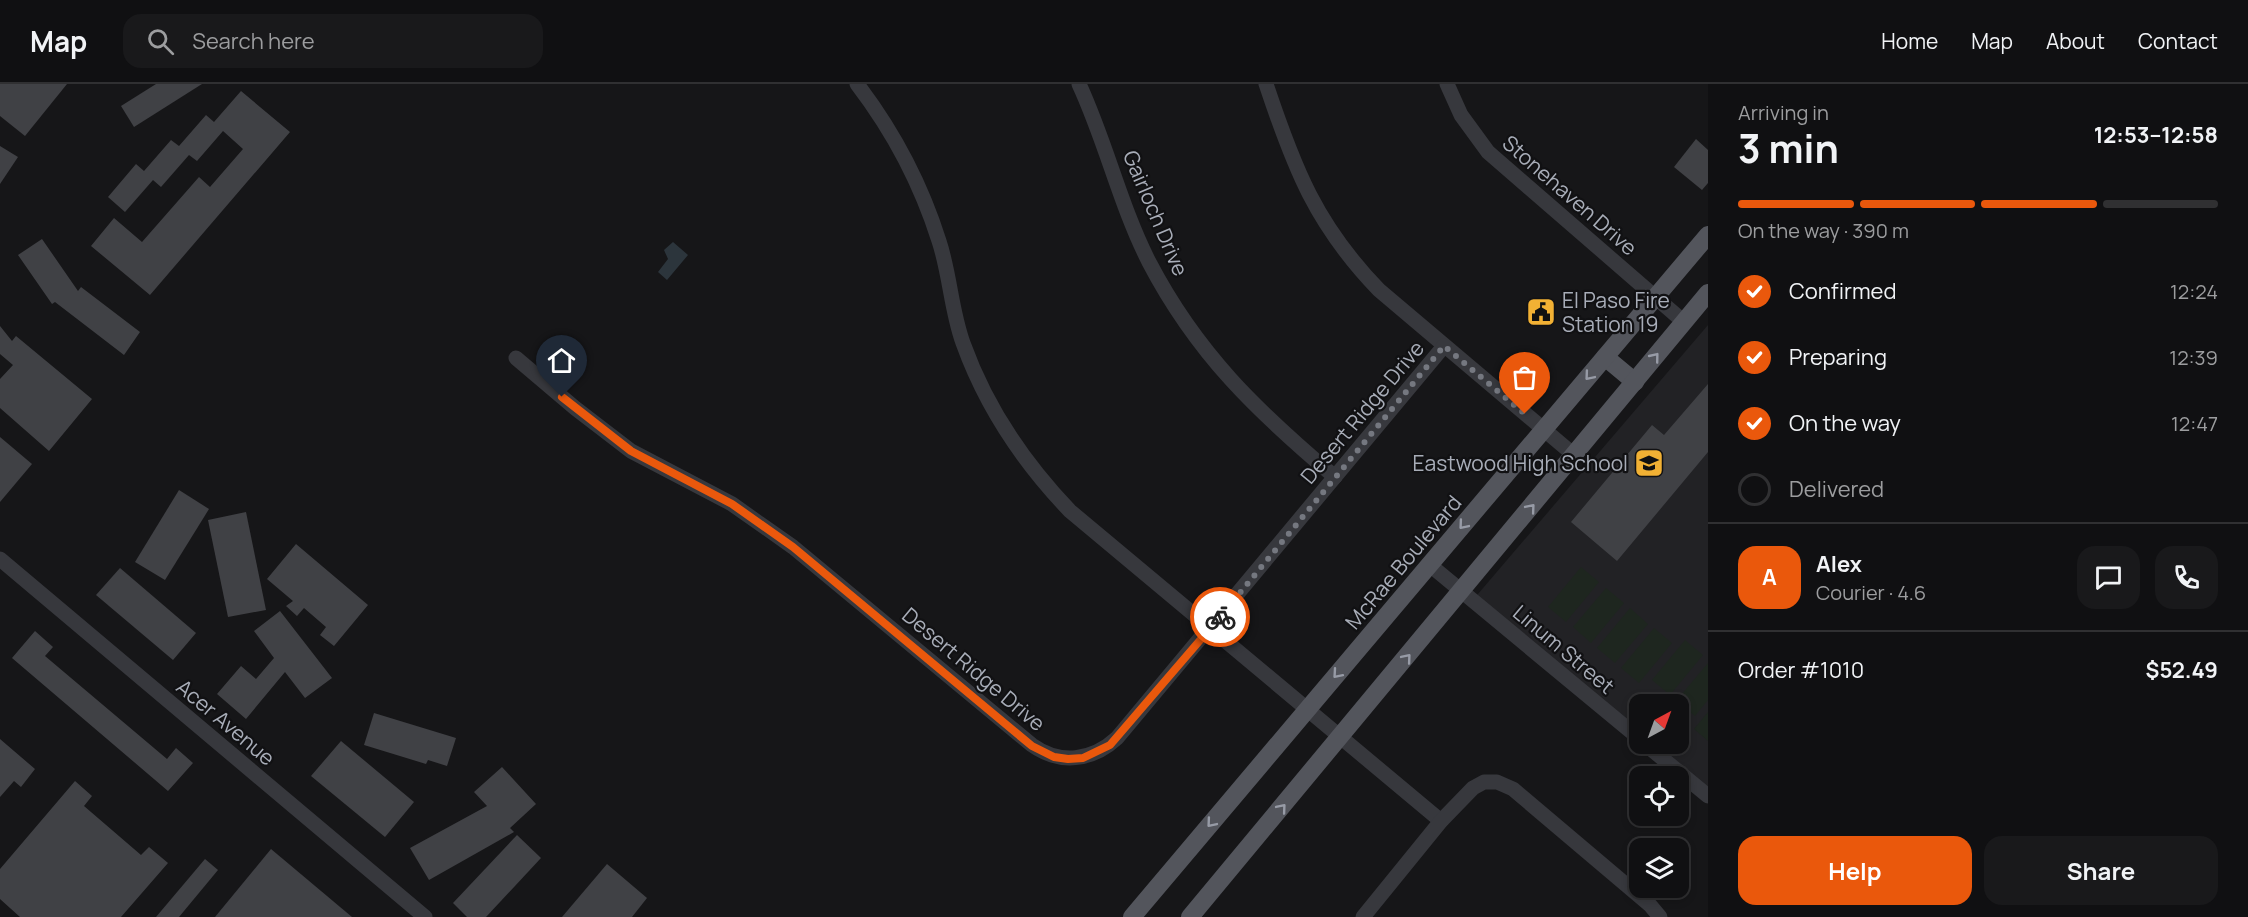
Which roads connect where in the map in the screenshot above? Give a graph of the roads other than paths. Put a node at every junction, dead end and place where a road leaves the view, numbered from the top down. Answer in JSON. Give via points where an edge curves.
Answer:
{"nodes":[{"id":1,"x":856,"y":84,"type":"edge"},
{"id":2,"x":1079,"y":84,"type":"edge"},
{"id":3,"x":1266,"y":84,"type":"edge"},
{"id":4,"x":1447,"y":84,"type":"edge"},
{"id":5,"x":1708,"y":235,"type":"edge"},
{"id":6,"x":1708,"y":293,"type":"edge"},
{"id":7,"x":1655,"y":297,"type":"junction"},
{"id":8,"x":1684,"y":322,"type":"junction"},
{"id":9,"x":1444,"y":346,"type":"junction"},
{"id":10,"x":1605,"y":357,"type":"junction"},
{"id":11,"x":516,"y":358,"type":"dead end"},
{"id":12,"x":1635,"y":382,"type":"junction"},
{"id":13,"x":1544,"y":429,"type":"junction"},
{"id":14,"x":1574,"y":455,"type":"junction"},
{"id":15,"x":1335,"y":477,"type":"junction"},
{"id":16,"x":0,"y":559,"type":"edge"},
{"id":17,"x":1430,"y":565,"type":"junction"},
{"id":18,"x":1461,"y":592,"type":"junction"},
{"id":19,"x":1212,"y":628,"type":"junction"},
{"id":20,"x":1307,"y":709,"type":"junction"},
{"id":21,"x":1629,"y":730,"type":"edge"},
{"id":22,"x":1341,"y":737,"type":"junction"},
{"id":23,"x":1657,"y":754,"type":"edge"},
{"id":24,"x":1708,"y":796,"type":"edge"},
{"id":25,"x":1441,"y":821,"type":"junction"},
{"id":26,"x":425,"y":917,"type":"edge"},
{"id":27,"x":1132,"y":917,"type":"edge"},
{"id":28,"x":1190,"y":917,"type":"edge"},
{"id":29,"x":1363,"y":917,"type":"edge"},
{"id":30,"x":1660,"y":917,"type":"edge"}],
"edges":[{"from":1,"to":19,"type":"street","via":[[880,114],[923,197],[940,242],[962,341],[990,405],[1015,447],[1070,511]]},
{"from":2,"to":15,"type":"street","name":"Gairloch Drive","via":[[1137,234],[1183,321],[1248,400]]},
{"from":3,"to":9,"type":"street","via":[[1305,189],[1331,234],[1379,290]]},
{"from":4,"to":7,"type":"street","name":"Stonehaven Drive","via":[[1461,115],[1488,152]]},
{"from":5,"to":7,"type":"main road","name":"McRae Boulevard"},
{"from":6,"to":8,"type":"main road"},
{"from":7,"to":8,"type":"street","name":"Stonehaven Drive"},
{"from":7,"to":10,"type":"main road","name":"McRae Boulevard"},
{"from":12,"to":8,"type":"main road","one_way":true},
{"from":9,"to":13,"type":"street"},
{"from":9,"to":15,"type":"street","name":"Desert Ridge Drive"},
{"from":10,"to":12,"type":"main road"},
{"from":10,"to":13,"type":"main road","name":"McRae Boulevard","one_way":true},
{"from":11,"to":19,"type":"street","name":"Desert Ridge Drive","via":[[631,451],[732,504],[793,547],[1032,746],[1054,757],[1083,758],[1110,745]]},
{"from":12,"to":14,"type":"main road"},
{"from":13,"to":14,"type":"street"},
{"from":13,"to":17,"type":"main road","name":"McRae Boulevard","one_way":true},
{"from":18,"to":14,"type":"main road","one_way":true},
{"from":15,"to":19,"type":"street","name":"Desert Ridge Drive"},
{"from":16,"to":26,"type":"street","name":"Acer Avenue"},
{"from":17,"to":18,"type":"street","name":"Linum Street"},
{"from":17,"to":20,"type":"main road","name":"McRae Boulevard","one_way":true},
{"from":18,"to":21,"type":"street","name":"Linum Street"},
{"from":22,"to":18,"type":"main road","one_way":true},
{"from":19,"to":20,"type":"street"},
{"from":20,"to":22,"type":"street"},
{"from":20,"to":27,"type":"main road","name":"McRae Boulevard","one_way":true},
{"from":22,"to":25,"type":"street"},
{"from":28,"to":22,"type":"main road","one_way":true},
{"from":23,"to":24,"type":"street"},
{"from":25,"to":29,"type":"street"},
{"from":25,"to":30,"type":"street","via":[[1473,788],[1484,782],[1507,785]]}]}
